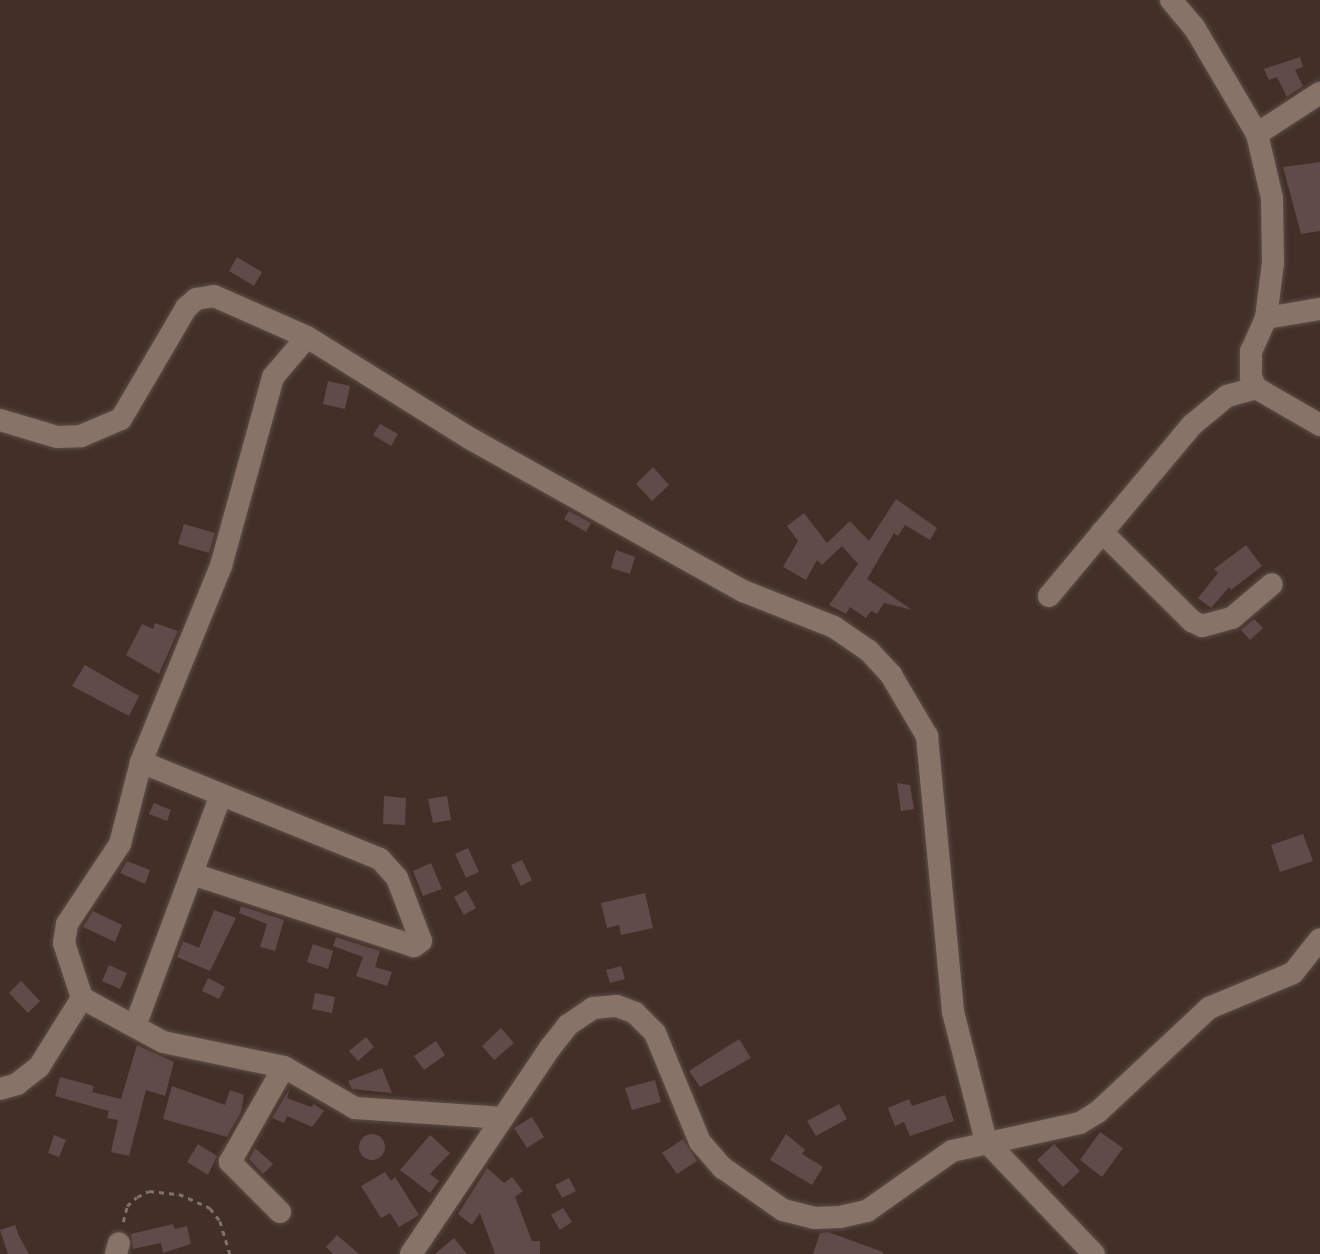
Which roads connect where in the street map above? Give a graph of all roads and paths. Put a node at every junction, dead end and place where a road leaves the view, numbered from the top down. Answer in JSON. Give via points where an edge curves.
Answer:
{"nodes":[{"id":1,"x":1171,"y":0,"type":"edge"},
{"id":2,"x":1320,"y":93,"type":"edge"},
{"id":3,"x":1257,"y":134,"type":"junction"},
{"id":4,"x":1320,"y":310,"type":"edge"},
{"id":5,"x":1266,"y":318,"type":"junction"},
{"id":6,"x":306,"y":337,"type":"junction"},
{"id":7,"x":1256,"y":388,"type":"junction"},
{"id":8,"x":0,"y":420,"type":"edge"},
{"id":9,"x":1320,"y":425,"type":"edge"},
{"id":10,"x":1102,"y":532,"type":"junction"},
{"id":11,"x":1272,"y":584,"type":"dead end"},
{"id":12,"x":1049,"y":596,"type":"dead end"},
{"id":13,"x":142,"y":762,"type":"junction"},
{"id":14,"x":220,"y":798,"type":"junction"},
{"id":15,"x":194,"y":875,"type":"junction"},
{"id":16,"x":1320,"y":939,"type":"edge"},
{"id":17,"x":82,"y":998,"type":"junction"},
{"id":18,"x":134,"y":1026,"type":"junction"},
{"id":19,"x":284,"y":1067,"type":"junction"},
{"id":20,"x":0,"y":1088,"type":"edge"},
{"id":21,"x":502,"y":1118,"type":"junction"},
{"id":22,"x":986,"y":1141,"type":"junction"},
{"id":23,"x":280,"y":1212,"type":"dead end"},
{"id":24,"x":118,"y":1249,"type":"edge"},
{"id":25,"x":230,"y":1254,"type":"edge"},
{"id":26,"x":411,"y":1254,"type":"edge"},
{"id":27,"x":1094,"y":1254,"type":"edge"}],
"edges":[{"from":1,"to":3,"type":"street"},
{"from":2,"to":3,"type":"street"},
{"from":3,"to":5,"type":"street","via":[[1272,198]]},
{"from":4,"to":5,"type":"street"},
{"from":5,"to":7,"type":"street","via":[[1251,351]]},
{"from":6,"to":8,"type":"street","via":[[205,296],[186,308],[121,419],[82,436],[57,437]]},
{"from":6,"to":13,"type":"street","via":[[273,377],[221,566]]},
{"from":6,"to":22,"type":"street","via":[[743,592],[844,632],[891,675],[926,736],[954,1012]]},
{"from":7,"to":9,"type":"street"},
{"from":7,"to":10,"type":"street","via":[[1227,396],[1192,425]]},
{"from":10,"to":11,"type":"street","via":[[1202,626],[1232,618]]},
{"from":10,"to":12,"type":"street"},
{"from":13,"to":14,"type":"street"},
{"from":13,"to":17,"type":"street","via":[[120,844],[67,924],[64,943]]},
{"from":14,"to":15,"type":"street"},
{"from":14,"to":15,"type":"street","via":[[380,859],[397,878],[421,941],[414,946]]},
{"from":15,"to":18,"type":"street"},
{"from":16,"to":22,"type":"street","via":[[1292,972],[1209,1008],[1080,1123]]},
{"from":17,"to":18,"type":"street"},
{"from":17,"to":20,"type":"street","via":[[38,1067]]},
{"from":18,"to":19,"type":"street","via":[[163,1042]]},
{"from":19,"to":21,"type":"street","via":[[344,1104],[374,1112]]},
{"from":19,"to":23,"type":"street","via":[[230,1162]]},
{"from":21,"to":22,"type":"street","via":[[568,1025],[593,1008],[617,1006],[656,1033],[700,1142],[723,1168],[783,1210],[814,1218],[867,1211],[952,1151]]},
{"from":21,"to":26,"type":"street"},
{"from":22,"to":27,"type":"street"},
{"from":24,"to":25,"type":"path","via":[[126,1206],[167,1190],[210,1208]]}]}
